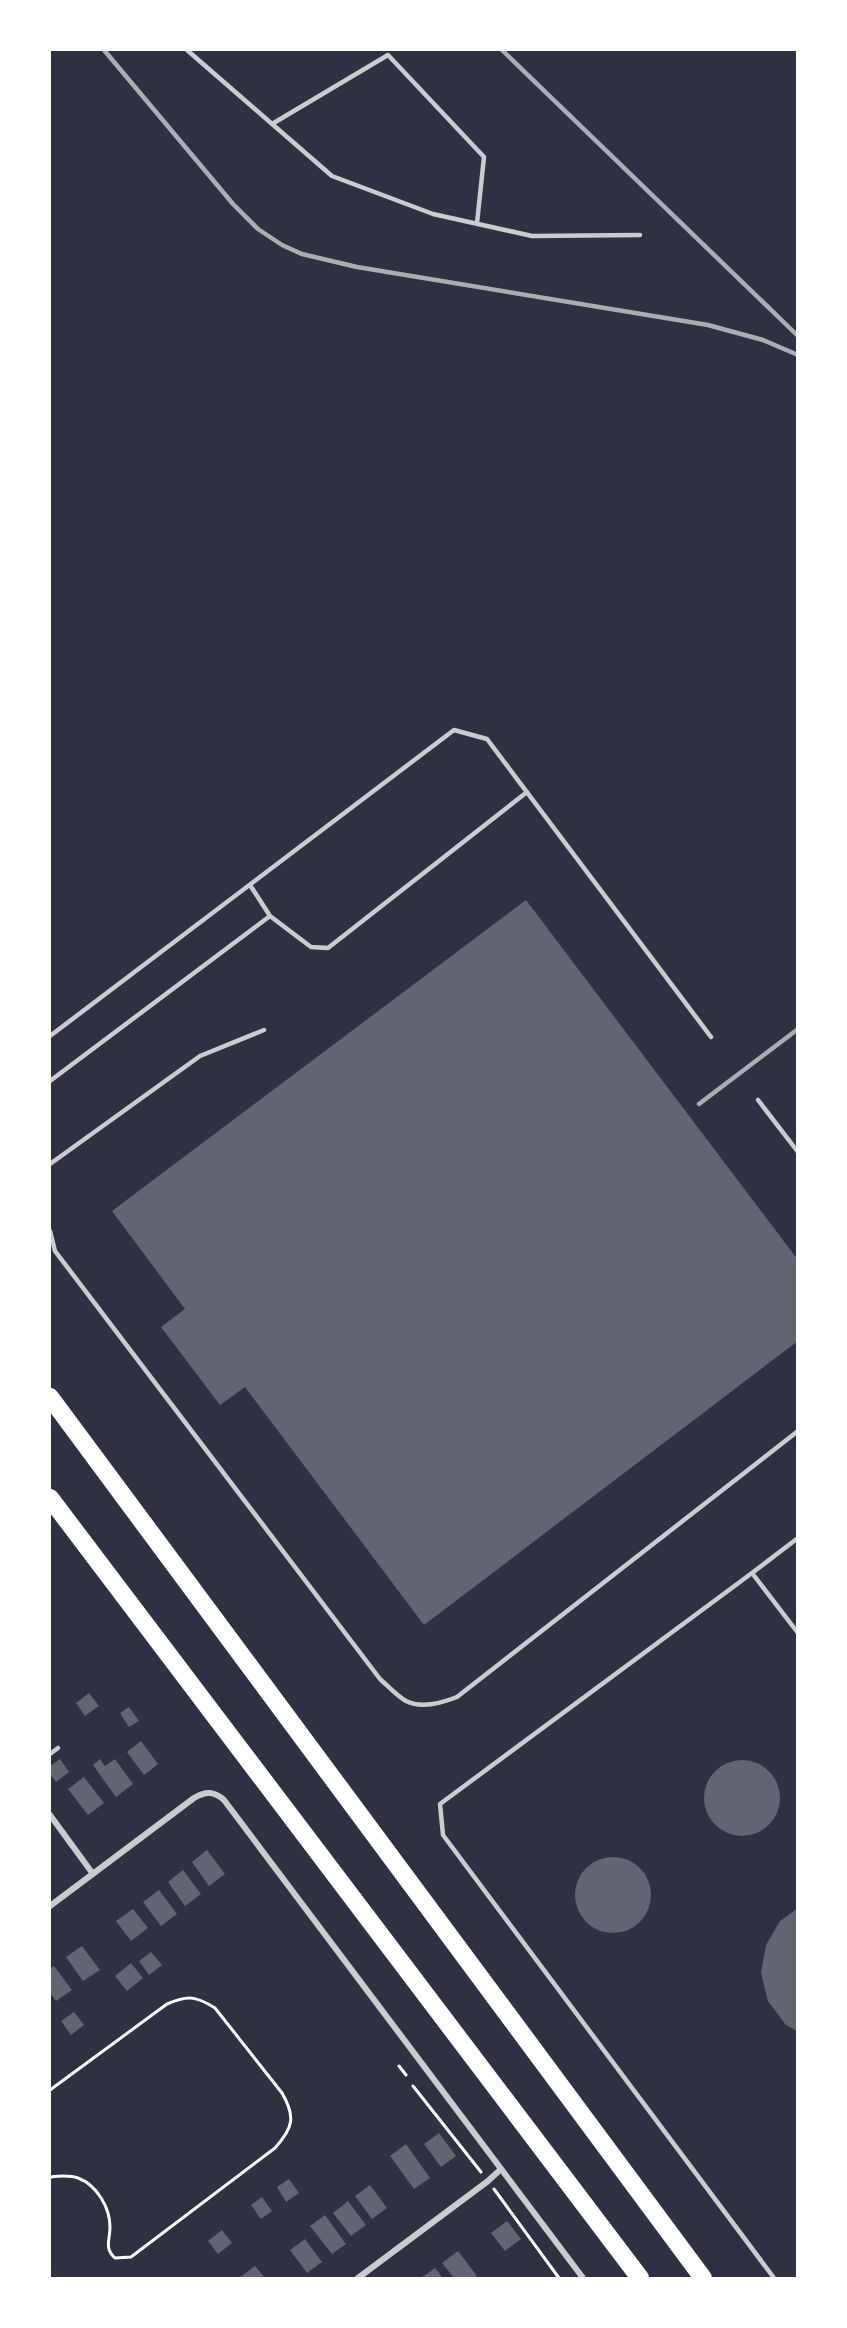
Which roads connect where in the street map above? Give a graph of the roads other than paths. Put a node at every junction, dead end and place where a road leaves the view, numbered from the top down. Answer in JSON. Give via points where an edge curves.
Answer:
{"nodes":[{"id":1,"x":187,"y":50,"type":"edge"},
{"id":2,"x":388,"y":52,"type":"edge"},
{"id":3,"x":272,"y":124,"type":"junction"},
{"id":4,"x":477,"y":224,"type":"junction"},
{"id":5,"x":640,"y":235,"type":"dead end"},
{"id":6,"x":527,"y":792,"type":"junction"},
{"id":7,"x":250,"y":885,"type":"junction"},
{"id":8,"x":270,"y":916,"type":"junction"},
{"id":9,"x":264,"y":1030,"type":"dead end"},
{"id":10,"x":50,"y":1036,"type":"edge"},
{"id":11,"x":711,"y":1037,"type":"dead end"},
{"id":12,"x":50,"y":1081,"type":"edge"},
{"id":13,"x":758,"y":1100,"type":"dead end"},
{"id":14,"x":798,"y":1152,"type":"edge"},
{"id":15,"x":50,"y":1164,"type":"edge"},
{"id":16,"x":50,"y":1231,"type":"edge"},
{"id":17,"x":50,"y":1397,"type":"edge"},
{"id":18,"x":798,"y":1431,"type":"edge"},
{"id":19,"x":50,"y":1498,"type":"edge"},
{"id":20,"x":798,"y":1538,"type":"edge"},
{"id":21,"x":752,"y":1574,"type":"junction"},
{"id":22,"x":798,"y":1634,"type":"edge"},
{"id":23,"x":58,"y":1748,"type":"dead end"},
{"id":24,"x":50,"y":1754,"type":"edge"},
{"id":25,"x":50,"y":1815,"type":"edge"},
{"id":26,"x":93,"y":1874,"type":"junction"},
{"id":27,"x":50,"y":1906,"type":"edge"},
{"id":28,"x":501,"y":2169,"type":"junction"},
{"id":29,"x":358,"y":2278,"type":"edge"},
{"id":30,"x":583,"y":2278,"type":"edge"},
{"id":31,"x":640,"y":2278,"type":"edge"},
{"id":32,"x":703,"y":2278,"type":"edge"},
{"id":33,"x":774,"y":2278,"type":"edge"}],
"edges":[{"from":1,"to":3,"type":"lane"},
{"from":2,"to":3,"type":"lane"},
{"from":2,"to":4,"type":"lane","via":[[484,156]]},
{"from":3,"to":4,"type":"lane","via":[[332,176],[433,214]]},
{"from":4,"to":5,"type":"lane","via":[[531,236]]},
{"from":6,"to":7,"type":"lane","via":[[487,739],[454,730]]},
{"from":6,"to":8,"type":"lane","via":[[328,948],[311,947]]},
{"from":6,"to":11,"type":"lane"},
{"from":7,"to":8,"type":"lane"},
{"from":7,"to":10,"type":"lane"},
{"from":8,"to":12,"type":"lane"},
{"from":9,"to":15,"type":"lane","via":[[200,1056]]},
{"from":13,"to":14,"type":"lane"},
{"from":16,"to":18,"type":"lane","via":[[55,1251],[380,1679],[406,1701],[422,1705],[457,1697]]},
{"from":17,"to":32,"type":"highway"},
{"from":19,"to":31,"type":"highway"},
{"from":20,"to":21,"type":"lane"},
{"from":21,"to":22,"type":"lane"},
{"from":21,"to":33,"type":"lane","via":[[440,1804],[443,1835]]},
{"from":23,"to":24,"type":"lane"},
{"from":25,"to":26,"type":"street"},
{"from":26,"to":27,"type":"street"},
{"from":26,"to":28,"type":"street","via":[[194,1798],[210,1792],[218,1795]]},
{"from":28,"to":29,"type":"street"},
{"from":28,"to":30,"type":"street"}]}
